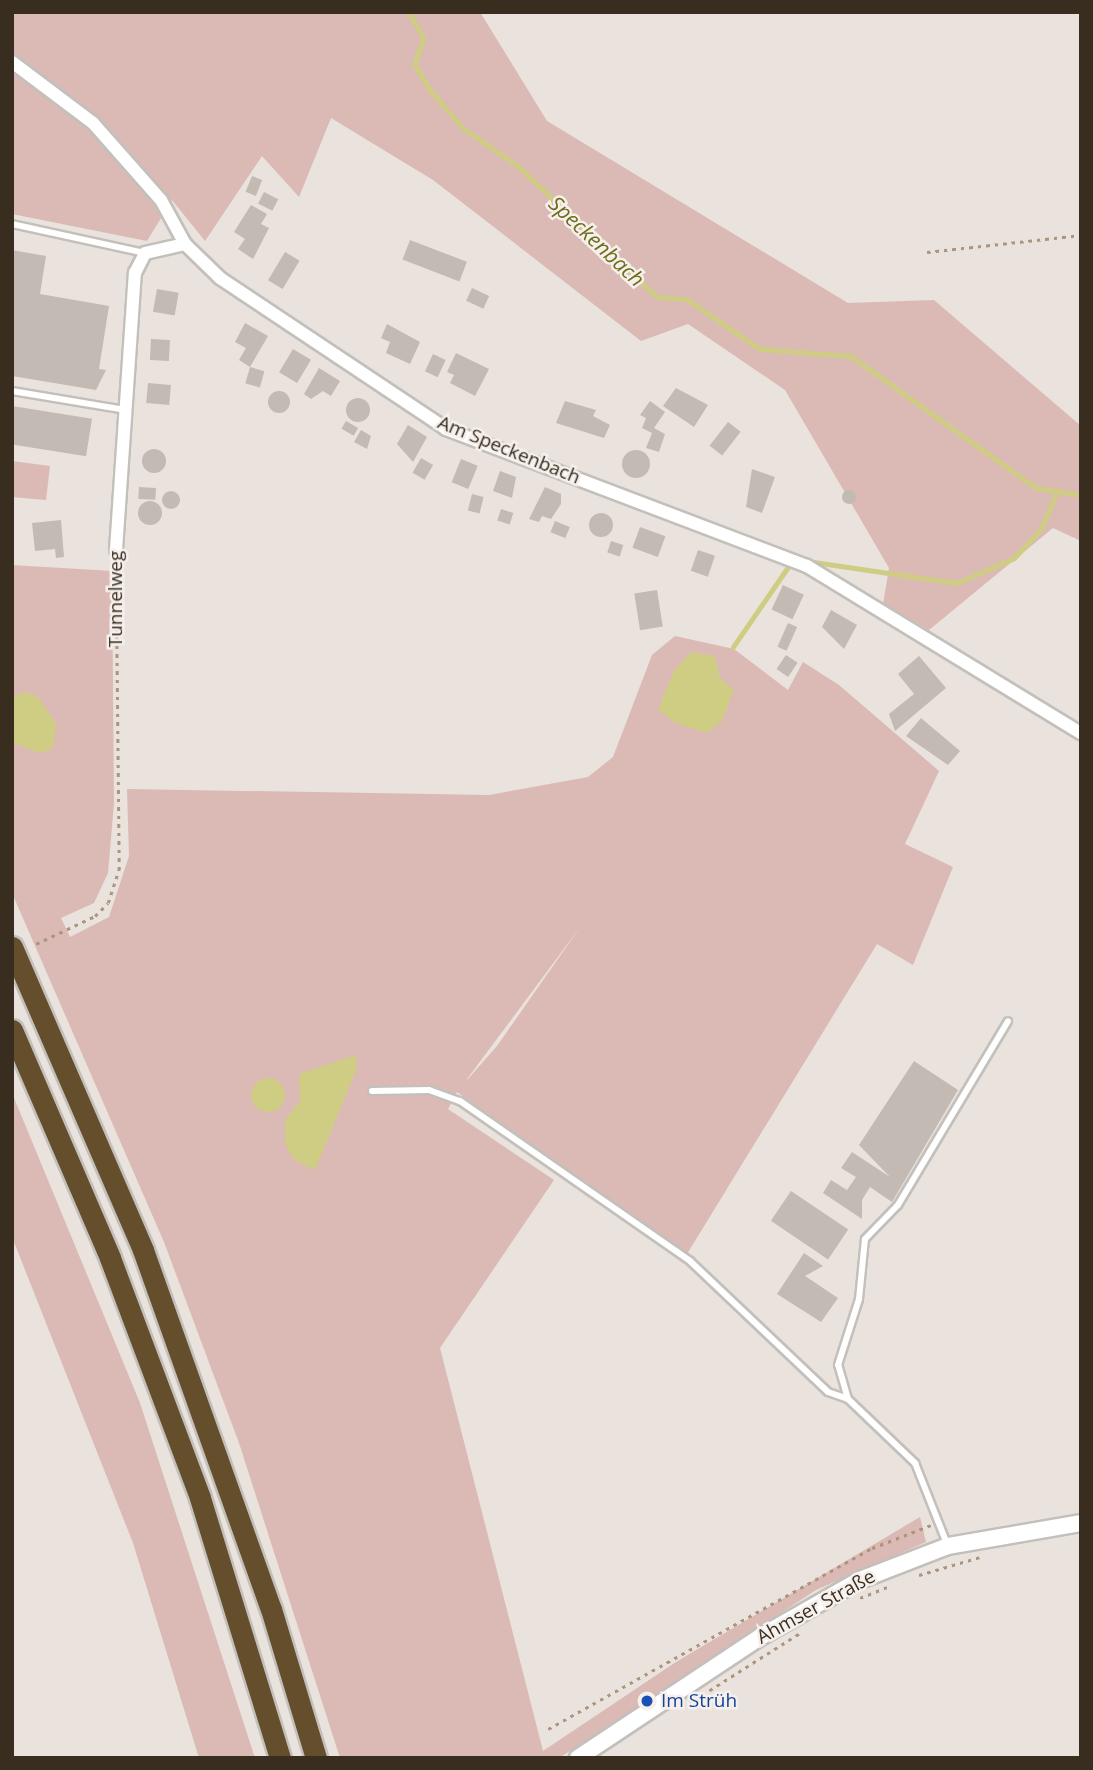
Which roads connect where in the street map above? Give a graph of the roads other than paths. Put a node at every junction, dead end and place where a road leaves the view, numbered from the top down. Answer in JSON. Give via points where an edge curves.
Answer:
{"nodes":[{"id":1,"x":12,"y":62,"type":"edge"},
{"id":2,"x":12,"y":223,"type":"edge"},
{"id":3,"x":185,"y":244,"type":"junction"},
{"id":4,"x":145,"y":253,"type":"junction"},
{"id":5,"x":12,"y":391,"type":"edge"},
{"id":6,"x":125,"y":410,"type":"junction"},
{"id":7,"x":116,"y":550,"type":"road end"},
{"id":8,"x":1081,"y":733,"type":"edge"},
{"id":9,"x":12,"y":947,"type":"edge"},
{"id":10,"x":1008,"y":1021,"type":"dead end"},
{"id":11,"x":12,"y":1030,"type":"edge"},
{"id":12,"x":372,"y":1091,"type":"dead end"},
{"id":13,"x":848,"y":1399,"type":"junction"},
{"id":14,"x":1081,"y":1523,"type":"edge"},
{"id":15,"x":948,"y":1546,"type":"junction"},
{"id":16,"x":585,"y":1756,"type":"edge"},
{"id":17,"x":280,"y":1758,"type":"edge"},
{"id":18,"x":316,"y":1758,"type":"edge"}],
"edges":[{"from":1,"to":3,"type":"street","name":"Am Speckenbach","via":[[93,123],[161,200]]},
{"from":2,"to":4,"type":"lane"},
{"from":3,"to":4,"type":"street"},
{"from":3,"to":8,"type":"street","name":"Am Speckenbach","via":[[220,278],[446,429],[807,566]]},
{"from":4,"to":6,"type":"street","name":"Tunnelweg","via":[[135,273]]},
{"from":5,"to":6,"type":"lane"},
{"from":6,"to":7,"type":"street","name":"Tunnelweg"},
{"from":9,"to":18,"type":"highway","via":[[143,1250],[271,1609]]},
{"from":10,"to":13,"type":"lane","via":[[898,1205],[865,1238],[859,1299],[838,1365]]},
{"from":11,"to":17,"type":"highway","via":[[110,1258],[200,1498]]},
{"from":12,"to":13,"type":"lane","via":[[429,1090],[460,1101],[690,1261],[828,1392]]},
{"from":13,"to":15,"type":"lane","via":[[915,1463]]},
{"from":14,"to":15,"type":"street","name":"Ahmser Straße"},
{"from":15,"to":16,"type":"street","name":"Ahmser Straße","via":[[812,1605]]}]}
